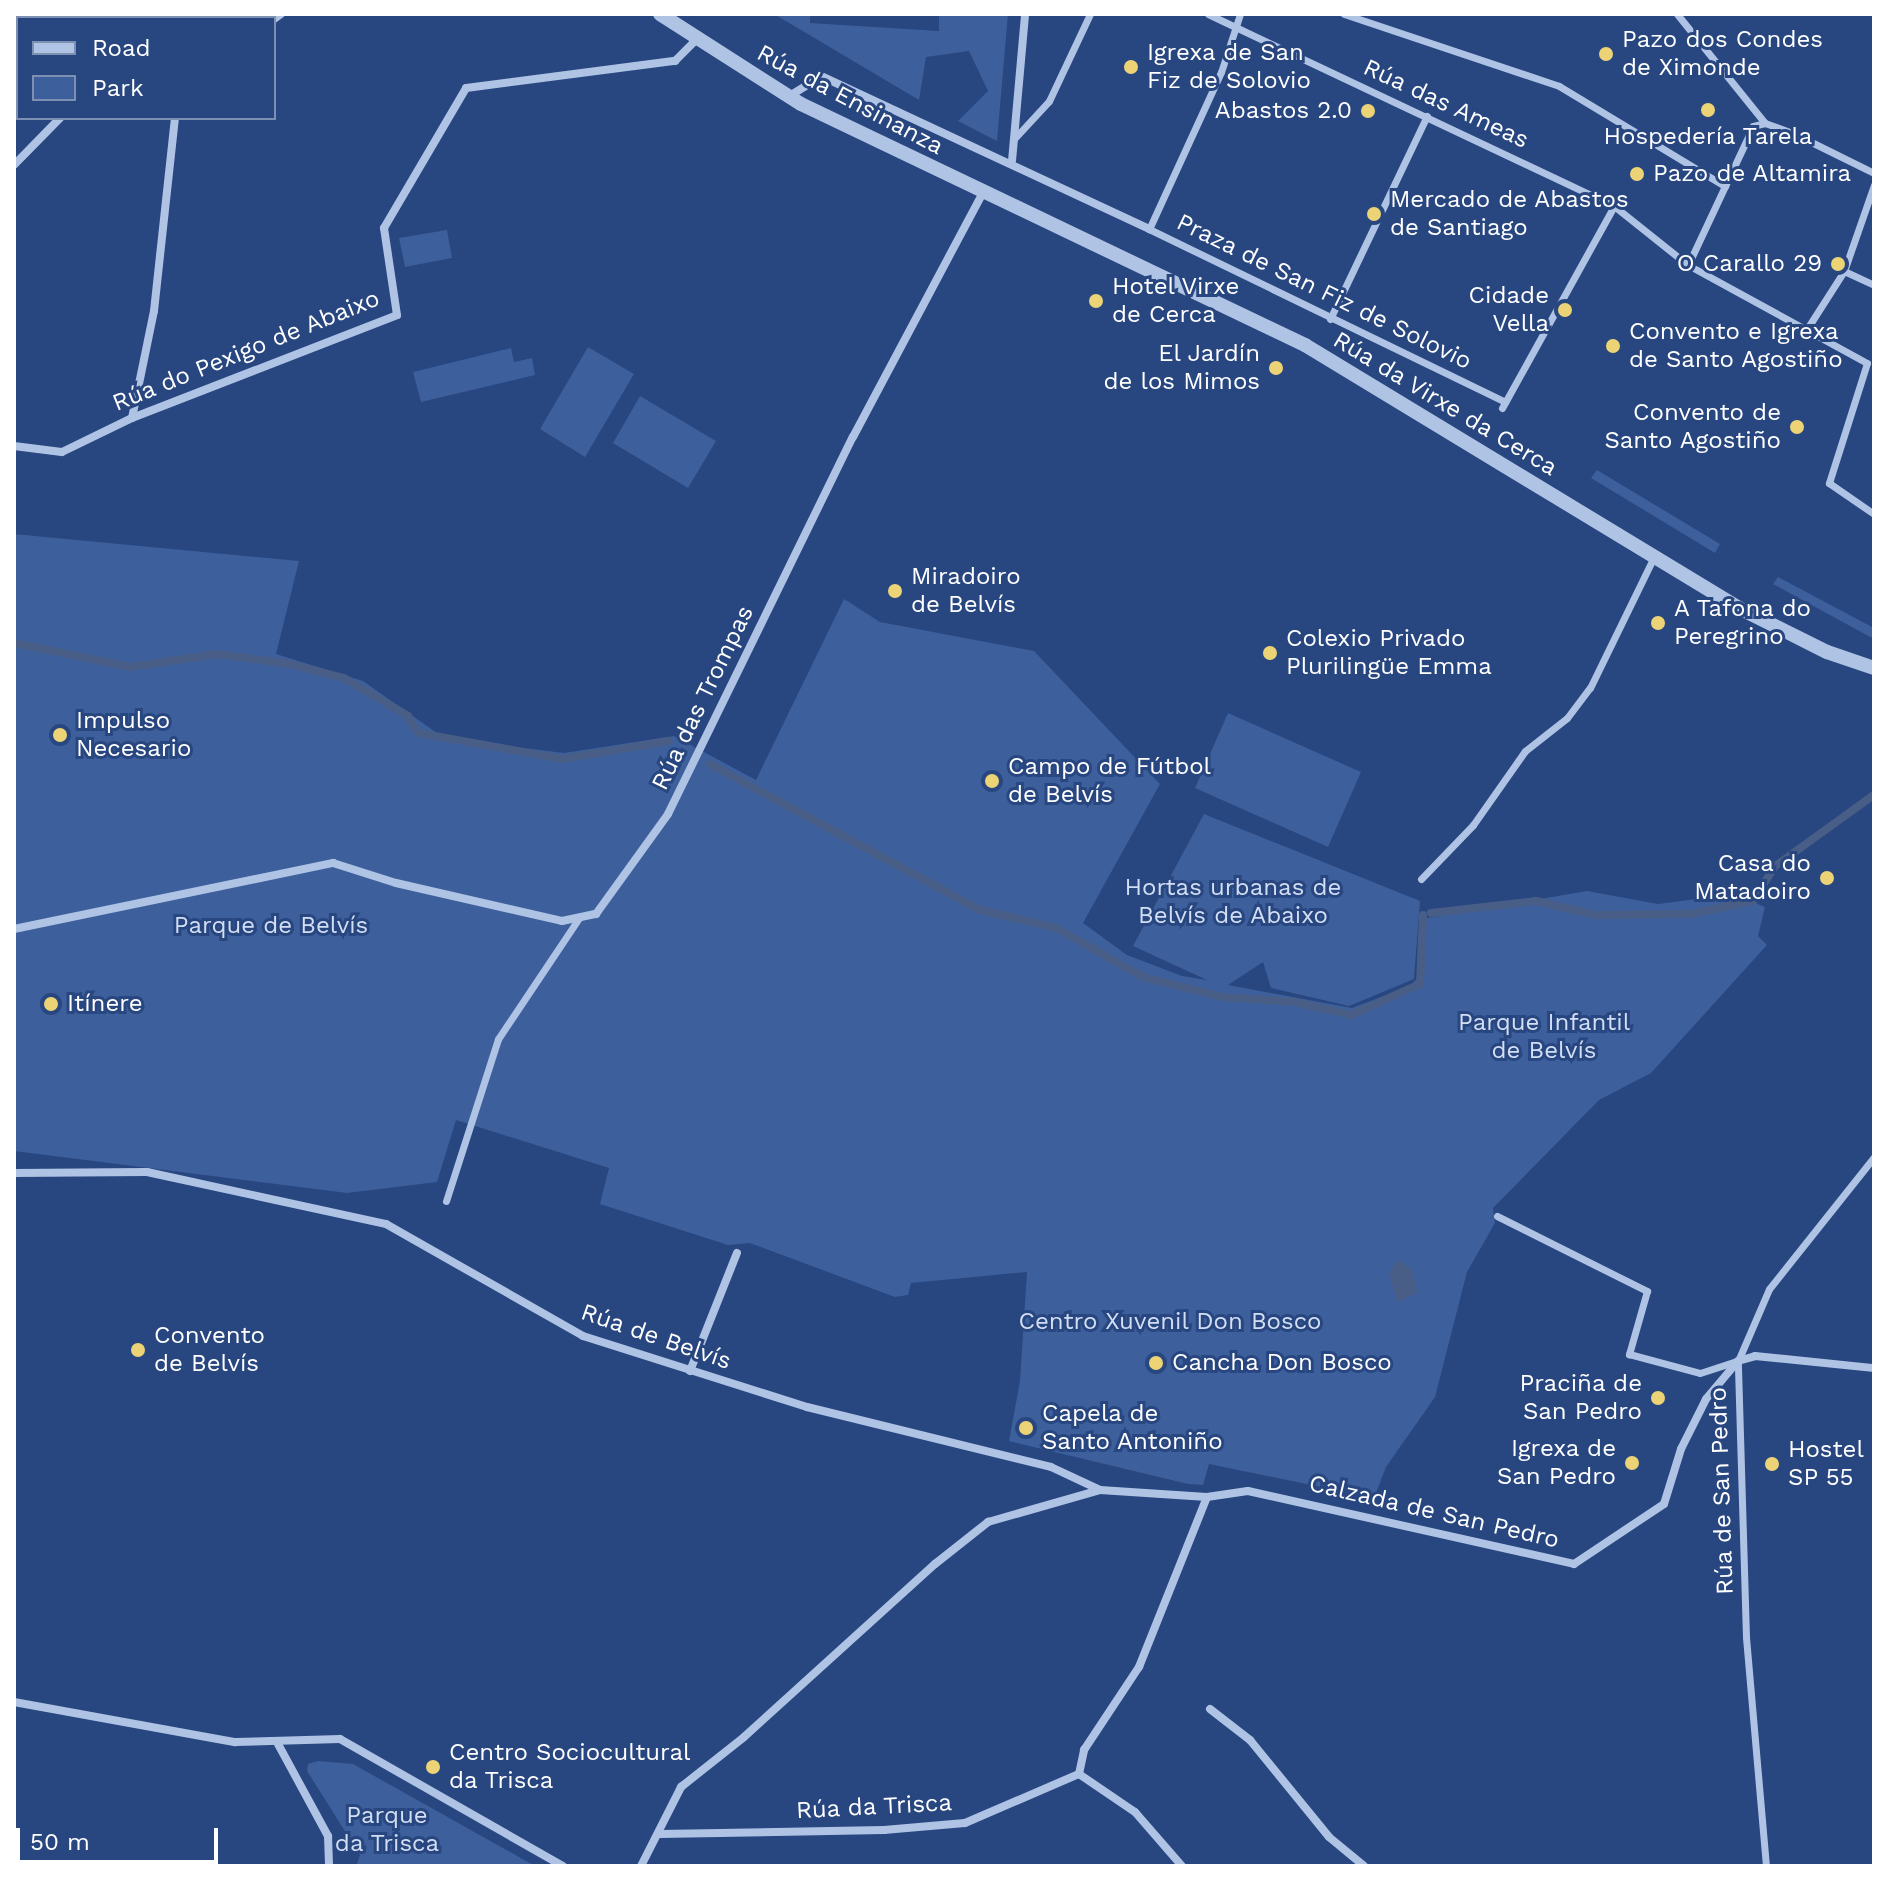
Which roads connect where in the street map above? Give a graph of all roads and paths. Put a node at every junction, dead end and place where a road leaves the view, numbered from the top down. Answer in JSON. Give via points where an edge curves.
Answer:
{"nodes":[{"id":1,"x":660,"y":14,"type":"edge"},
{"id":2,"x":1025,"y":14,"type":"edge"},
{"id":3,"x":1090,"y":14,"type":"edge"},
{"id":4,"x":1208,"y":14,"type":"edge"},
{"id":5,"x":1240,"y":14,"type":"edge"},
{"id":6,"x":1344,"y":14,"type":"edge"},
{"id":7,"x":1677,"y":14,"type":"edge"},
{"id":8,"x":1237,"y":29,"type":"junction"},
{"id":9,"x":696,"y":40,"type":"junction"},
{"id":10,"x":788,"y":97,"type":"junction"},
{"id":11,"x":1427,"y":116,"type":"junction"},
{"id":12,"x":58,"y":120,"type":"edge"},
{"id":13,"x":175,"y":120,"type":"edge"},
{"id":14,"x":1765,"y":123,"type":"junction"},
{"id":15,"x":1013,"y":140,"type":"junction"},
{"id":16,"x":1012,"y":161,"type":"junction"},
{"id":17,"x":14,"y":165,"type":"edge"},
{"id":18,"x":1874,"y":173,"type":"edge"},
{"id":19,"x":1725,"y":186,"type":"junction"},
{"id":20,"x":1873,"y":189,"type":"edge"},
{"id":21,"x":983,"y":193,"type":"junction"},
{"id":22,"x":1614,"y":206,"type":"junction"},
{"id":23,"x":1149,"y":229,"type":"junction"},
{"id":24,"x":1688,"y":265,"type":"junction"},
{"id":25,"x":1844,"y":271,"type":"junction"},
{"id":26,"x":1874,"y":285,"type":"edge"},
{"id":27,"x":1330,"y":319,"type":"junction"},
{"id":28,"x":1805,"y":332,"type":"junction"},
{"id":29,"x":132,"y":418,"type":"junction"},
{"id":30,"x":14,"y":446,"type":"edge"},
{"id":31,"x":1874,"y":514,"type":"edge"},
{"id":32,"x":1653,"y":559,"type":"junction"},
{"id":33,"x":1874,"y":668,"type":"edge"},
{"id":34,"x":1421,"y":879,"type":"dead end"},
{"id":35,"x":579,"y":918,"type":"junction"},
{"id":36,"x":14,"y":929,"type":"edge"},
{"id":37,"x":1874,"y":1157,"type":"edge"},
{"id":38,"x":14,"y":1173,"type":"edge"},
{"id":39,"x":446,"y":1201,"type":"dead end"},
{"id":40,"x":1497,"y":1216,"type":"dead end"},
{"id":41,"x":737,"y":1253,"type":"dead end"},
{"id":42,"x":1738,"y":1361,"type":"junction"},
{"id":43,"x":1874,"y":1368,"type":"edge"},
{"id":44,"x":690,"y":1371,"type":"junction"},
{"id":45,"x":1100,"y":1490,"type":"junction"},
{"id":46,"x":1207,"y":1497,"type":"junction"},
{"id":47,"x":14,"y":1702,"type":"edge"},
{"id":48,"x":1210,"y":1709,"type":"dead end"},
{"id":49,"x":278,"y":1744,"type":"junction"},
{"id":50,"x":1079,"y":1774,"type":"junction"},
{"id":51,"x":660,"y":1834,"type":"junction"},
{"id":52,"x":14,"y":1860,"type":"edge"},
{"id":53,"x":20,"y":1866,"type":"edge"},
{"id":54,"x":329,"y":1866,"type":"edge"},
{"id":55,"x":563,"y":1866,"type":"edge"},
{"id":56,"x":641,"y":1866,"type":"edge"},
{"id":57,"x":1182,"y":1866,"type":"edge"},
{"id":58,"x":1364,"y":1866,"type":"edge"},
{"id":59,"x":1766,"y":1866,"type":"edge"}],
"edges":[{"from":1,"to":9,"type":"street","name":"Rúa da Ensinanza"},
{"from":2,"to":15,"type":"street"},
{"from":3,"to":15,"type":"street","via":[[1049,101]]},
{"from":4,"to":8,"type":"street"},
{"from":5,"to":8,"type":"street","name":"Praza de San Fiz de Solovio"},
{"from":6,"to":19,"type":"street","via":[[1559,86]]},
{"from":7,"to":14,"type":"street"},
{"from":8,"to":11,"type":"street","name":"Rúa das Ameas"},
{"from":8,"to":23,"type":"street","name":"Praza de San Fiz de Solovio"},
{"from":9,"to":10,"type":"street","name":"Rúa da Ensinanza"},
{"from":9,"to":29,"type":"street","name":"Rúa do Pexigo de Abaixo","via":[[675,61],[466,88],[384,228],[397,315]]},
{"from":10,"to":16,"type":"street","via":[[821,76]]},
{"from":10,"to":21,"type":"street","name":"Rúa da Ensinanza"},
{"from":11,"to":22,"type":"street","name":"Rúa das Ameas"},
{"from":11,"to":27,"type":"street"},
{"from":12,"to":17,"type":"street"},
{"from":13,"to":29,"type":"street","via":[[154,311]]},
{"from":14,"to":18,"type":"street"},
{"from":14,"to":19,"type":"street","via":[[1753,126]]},
{"from":15,"to":16,"type":"street"},
{"from":16,"to":23,"type":"street"},
{"from":19,"to":24,"type":"street"},
{"from":20,"to":25,"type":"street"},
{"from":21,"to":32,"type":"street","name":"Rúa da Virxe da Cerca","via":[[1305,345]]},
{"from":21,"to":35,"type":"street","name":"Rúa das Trompas","via":[[853,437],[668,814],[596,914]]},
{"from":22,"to":24,"type":"street","name":"Rúa das Ameas"},
{"from":22,"to":27,"type":"street","name":"Praza de San Fiz de Solovio","via":[[1504,405]]},
{"from":23,"to":27,"type":"street","name":"Praza de San Fiz de Solovio"},
{"from":24,"to":28,"type":"street","name":"Rúa das Ameas"},
{"from":25,"to":26,"type":"street"},
{"from":25,"to":28,"type":"street"},
{"from":28,"to":31,"type":"street","name":"Rúa das Ameas","via":[[1867,363],[1829,483]]},
{"from":29,"to":30,"type":"street","name":"Rúa do Pexigo de Abaixo","via":[[62,452]]},
{"from":32,"to":33,"type":"street","name":"Rúa da Virxe da Cerca","via":[[1763,621]]},
{"from":32,"to":34,"type":"street","via":[[1590,688],[1567,718],[1525,751],[1473,825]]},
{"from":35,"to":36,"type":"street","via":[[562,921],[333,863]]},
{"from":35,"to":39,"type":"street","name":"Rúa das Trompas","via":[[498,1039]]},
{"from":37,"to":42,"type":"street","name":"Rúa de San Pedro","via":[[1776,1278],[1749,1325]]},
{"from":38,"to":44,"type":"street","name":"Rúa de Belvís","via":[[147,1172],[363,1217],[386,1224],[583,1336]]},
{"from":40,"to":42,"type":"street","via":[[1647,1291],[1629,1354],[1700,1373]]},
{"from":41,"to":44,"type":"street"},
{"from":42,"to":43,"type":"street","via":[[1755,1356]]},
{"from":42,"to":46,"type":"street","name":"Calzada de San Pedro","via":[[1706,1399],[1681,1449],[1664,1504],[1574,1564],[1248,1491]]},
{"from":42,"to":59,"type":"street","name":"Rúa de San Pedro","via":[[1746,1637]]},
{"from":44,"to":45,"type":"street","name":"Rúa de Belvís","via":[[807,1407],[1051,1467]]},
{"from":45,"to":46,"type":"street","name":"Rúa de Belvís"},
{"from":45,"to":51,"type":"street","via":[[988,1522],[681,1787]]},
{"from":46,"to":50,"type":"street","via":[[1139,1667],[1084,1750]]},
{"from":47,"to":49,"type":"street","via":[[235,1742]]},
{"from":48,"to":58,"type":"street","via":[[1250,1740],[1329,1837]]},
{"from":49,"to":54,"type":"street","via":[[328,1836]]},
{"from":49,"to":55,"type":"street","via":[[323,1739],[356,1744]]},
{"from":50,"to":51,"type":"street","name":"Rúa da Trisca","via":[[965,1823],[884,1830]]},
{"from":50,"to":57,"type":"street","via":[[1135,1812]]},
{"from":51,"to":56,"type":"street"},
{"from":52,"to":53,"type":"street"}]}
